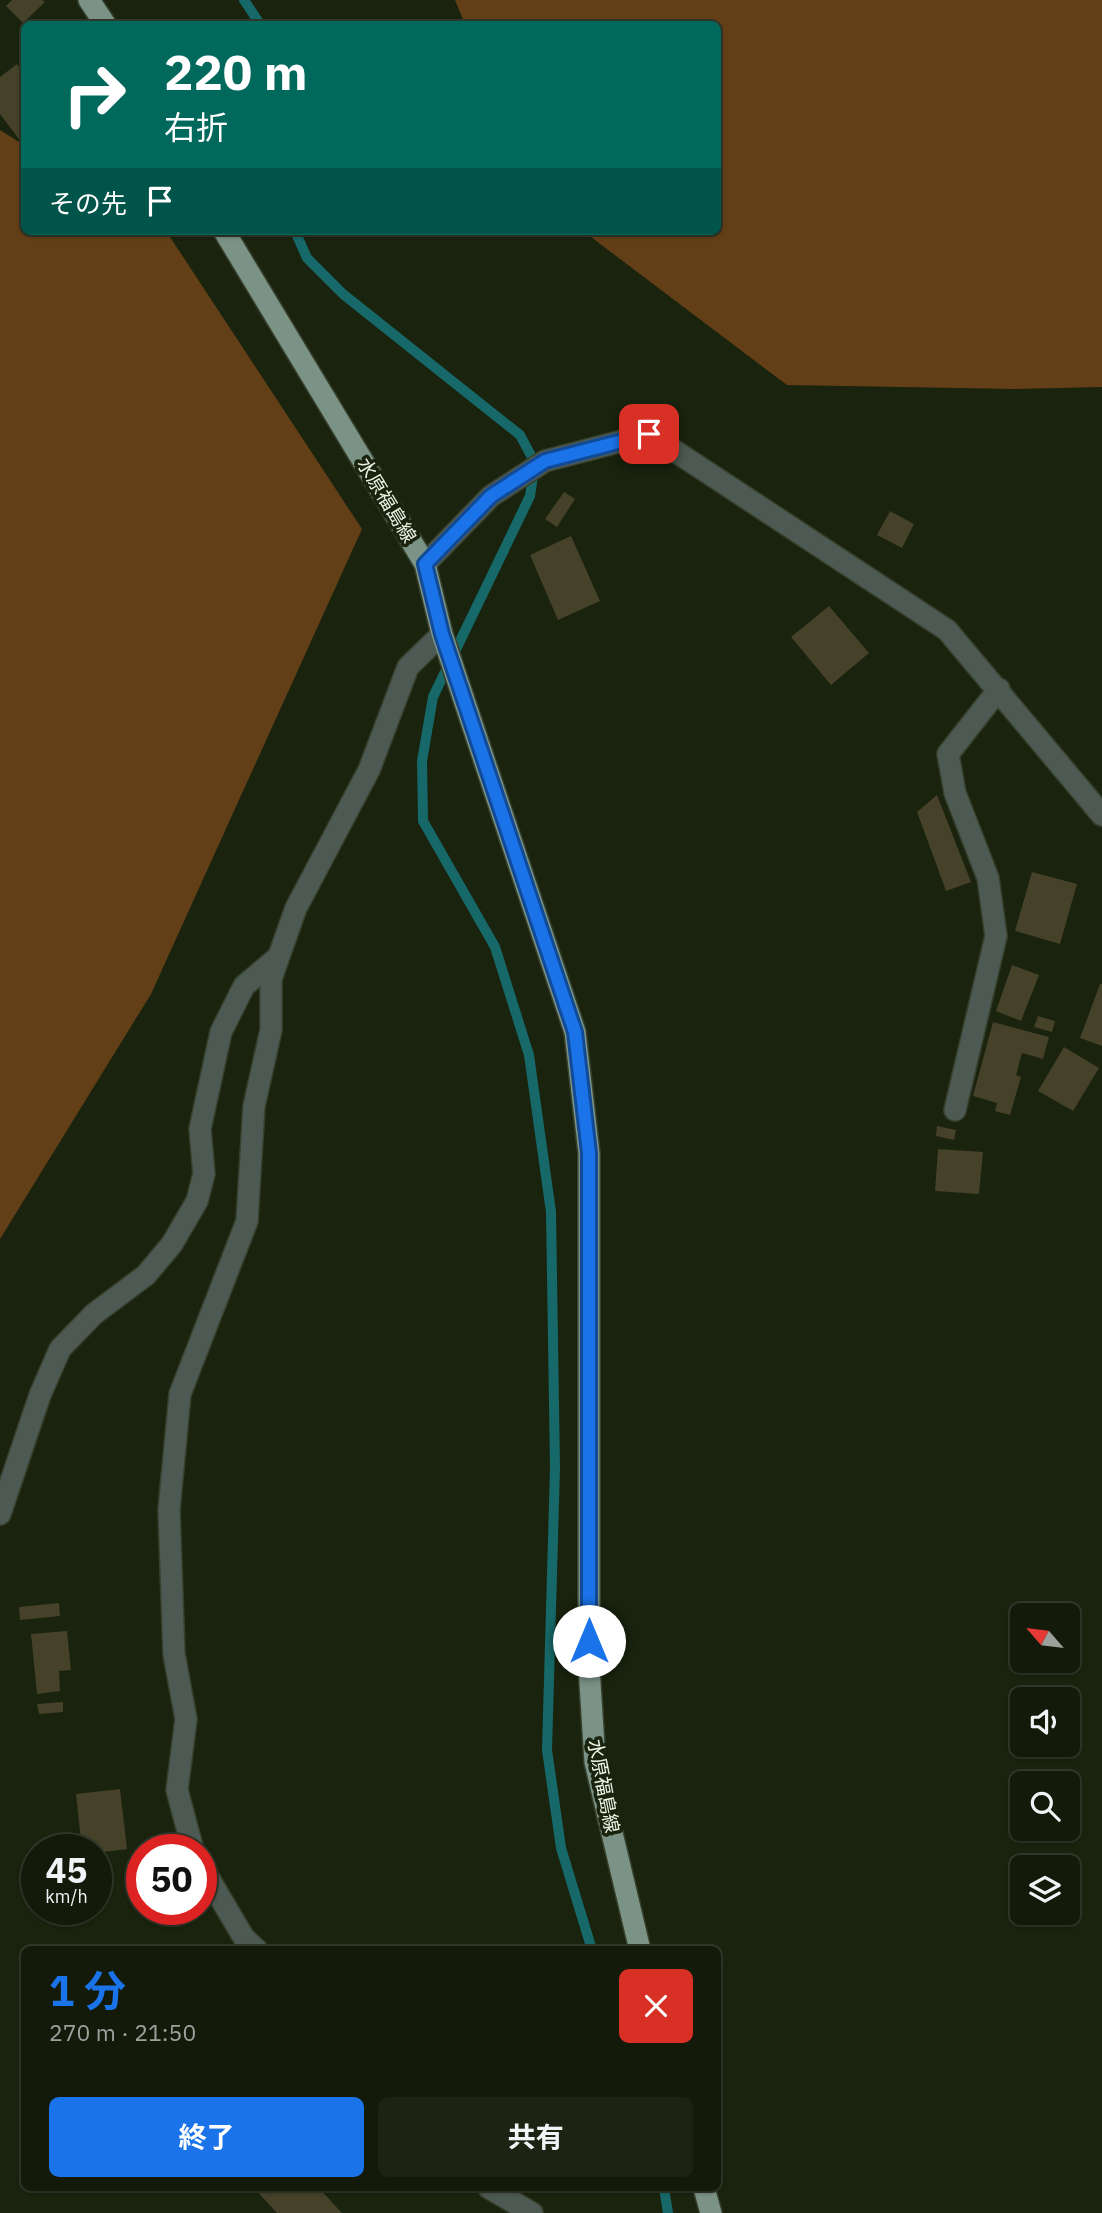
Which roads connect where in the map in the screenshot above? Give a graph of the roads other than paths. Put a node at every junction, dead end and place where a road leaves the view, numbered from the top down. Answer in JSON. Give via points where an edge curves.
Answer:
{"nodes":[{"id":1,"x":89,"y":0,"type":"edge"},
{"id":2,"x":103,"y":21,"type":"edge"},
{"id":3,"x":226,"y":235,"type":"edge"},
{"id":4,"x":425,"y":564,"type":"junction"},
{"id":5,"x":442,"y":634,"type":"junction"},
{"id":6,"x":999,"y":689,"type":"junction"},
{"id":7,"x":1102,"y":815,"type":"edge"},
{"id":8,"x":279,"y":956,"type":"junction"},
{"id":9,"x":955,"y":1110,"type":"dead end"},
{"id":10,"x":0,"y":1514,"type":"edge"},
{"id":11,"x":188,"y":1834,"type":"edge"},
{"id":12,"x":217,"y":1892,"type":"edge"},
{"id":13,"x":253,"y":1946,"type":"edge"},
{"id":14,"x":639,"y":1946,"type":"edge"},
{"id":15,"x":494,"y":2191,"type":"edge"},
{"id":16,"x":705,"y":2191,"type":"edge"},
{"id":17,"x":532,"y":2213,"type":"edge"},
{"id":18,"x":711,"y":2213,"type":"edge"}],
"edges":[{"from":1,"to":2,"type":"main road"},
{"from":3,"to":4,"type":"main road","name":"水原福島線"},
{"from":4,"to":5,"type":"main road","name":"水原福島線"},
{"from":4,"to":6,"type":"street","via":[[491,496],[545,461],[649,434],[947,630]]},
{"from":5,"to":8,"type":"street","via":[[408,667],[369,770],[296,908]]},
{"from":5,"to":14,"type":"main road","name":"水原福島線","via":[[575,1032],[589,1153],[589,1667],[595,1762]]},
{"from":6,"to":7,"type":"street"},
{"from":6,"to":9,"type":"street","via":[[948,754],[955,793],[988,878],[996,936]]},
{"from":8,"to":10,"type":"street","via":[[244,986],[221,1032],[200,1129],[204,1174],[198,1201],[146,1275],[94,1314],[60,1349]]},
{"from":8,"to":11,"type":"street","via":[[271,979],[271,1030],[254,1106],[247,1222],[180,1394],[169,1510],[174,1654],[186,1719],[177,1790]]},
{"from":12,"to":13,"type":"street"},
{"from":15,"to":17,"type":"street"},
{"from":16,"to":18,"type":"main road"}]}
